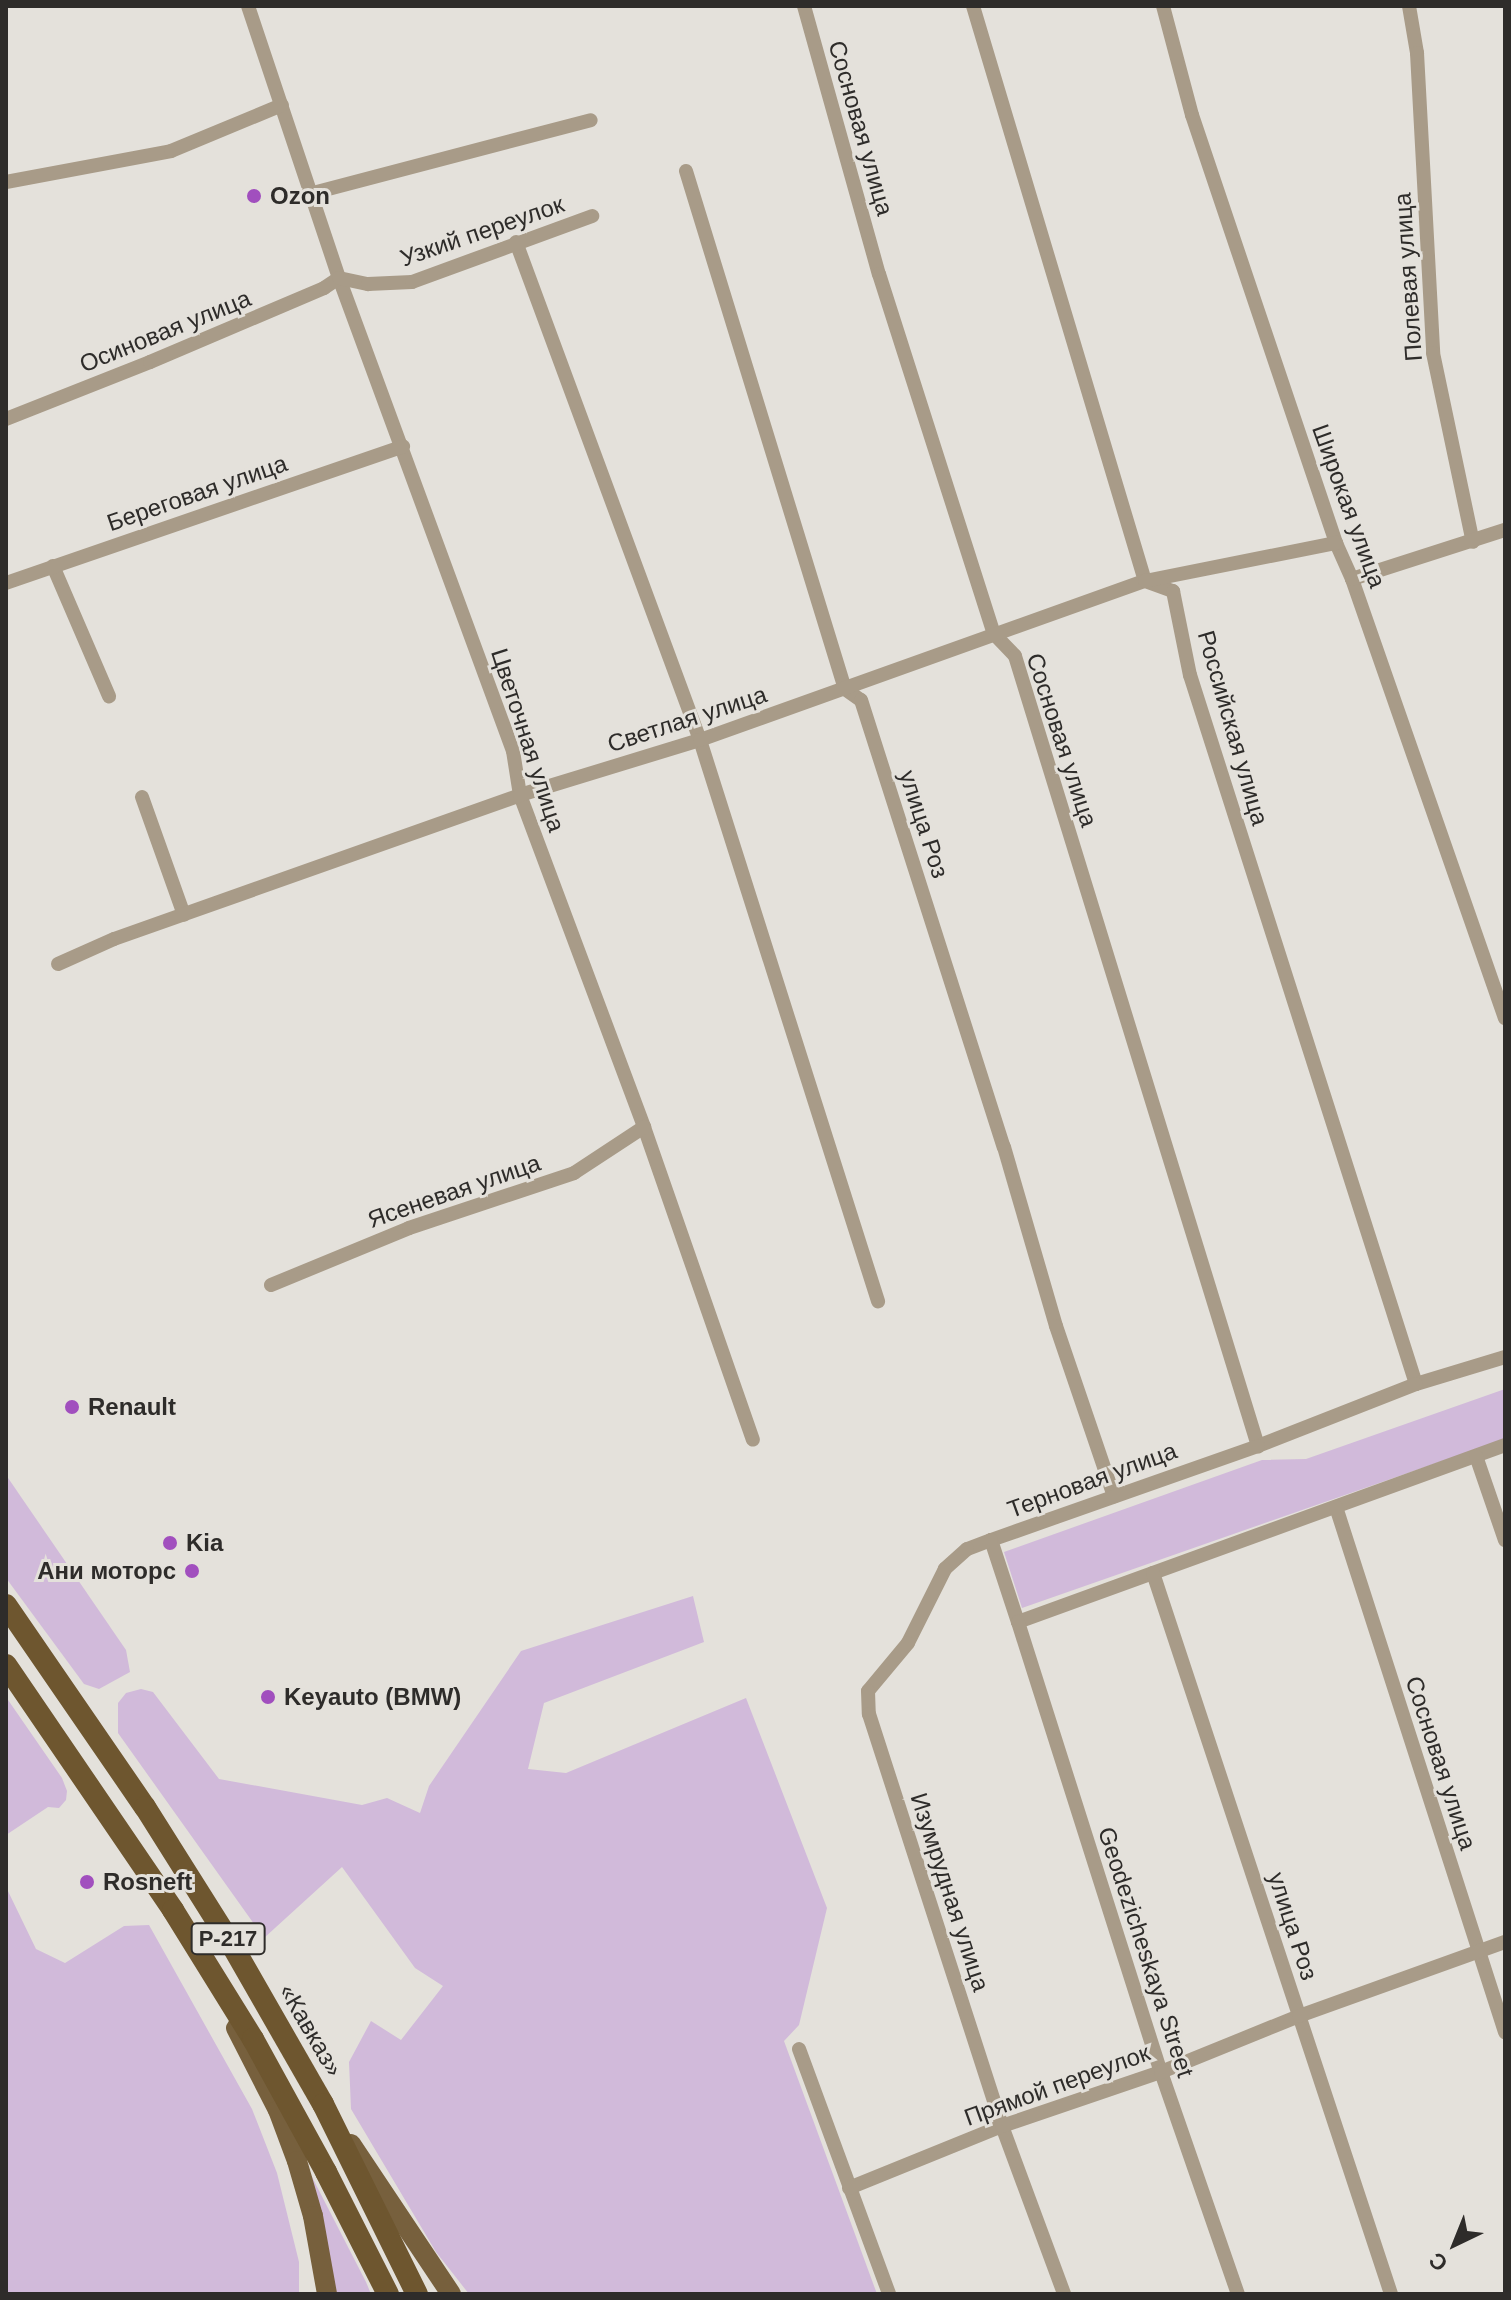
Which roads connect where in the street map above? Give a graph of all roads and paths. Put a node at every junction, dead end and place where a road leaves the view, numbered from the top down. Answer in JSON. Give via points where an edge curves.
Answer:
{"nodes":[{"id":1,"x":248,"y":6,"type":"edge"},
{"id":2,"x":804,"y":6,"type":"edge"},
{"id":3,"x":973,"y":6,"type":"edge"},
{"id":4,"x":1163,"y":6,"type":"edge"},
{"id":5,"x":1409,"y":6,"type":"edge"},
{"id":6,"x":282,"y":105,"type":"junction"},
{"id":7,"x":591,"y":120,"type":"dead end"},
{"id":8,"x":686,"y":171,"type":"dead end"},
{"id":9,"x":6,"y":182,"type":"edge"},
{"id":10,"x":313,"y":193,"type":"junction"},
{"id":11,"x":592,"y":216,"type":"dead end"},
{"id":12,"x":516,"y":242,"type":"junction"},
{"id":13,"x":339,"y":278,"type":"junction"},
{"id":14,"x":6,"y":419,"type":"edge"},
{"id":15,"x":403,"y":446,"type":"junction"},
{"id":16,"x":1505,"y":530,"type":"edge"},
{"id":17,"x":1473,"y":542,"type":"junction"},
{"id":18,"x":1336,"y":543,"type":"junction"},
{"id":19,"x":53,"y":566,"type":"junction"},
{"id":20,"x":1352,"y":579,"type":"junction"},
{"id":21,"x":1145,"y":581,"type":"junction"},
{"id":22,"x":6,"y":583,"type":"edge"},
{"id":23,"x":994,"y":634,"type":"junction"},
{"id":24,"x":845,"y":689,"type":"junction"},
{"id":25,"x":109,"y":696,"type":"dead end"},
{"id":26,"x":700,"y":740,"type":"junction"},
{"id":27,"x":520,"y":795,"type":"junction"},
{"id":28,"x":142,"y":797,"type":"dead end"},
{"id":29,"x":184,"y":915,"type":"junction"},
{"id":30,"x":58,"y":964,"type":"dead end"},
{"id":31,"x":1505,"y":1018,"type":"edge"},
{"id":32,"x":644,"y":1127,"type":"junction"},
{"id":33,"x":271,"y":1285,"type":"dead end"},
{"id":34,"x":878,"y":1301,"type":"dead end"},
{"id":35,"x":1505,"y":1357,"type":"edge"},
{"id":36,"x":1416,"y":1384,"type":"junction"},
{"id":37,"x":753,"y":1440,"type":"dead end"},
{"id":38,"x":1505,"y":1445,"type":"edge"},
{"id":39,"x":1258,"y":1446,"type":"junction"},
{"id":40,"x":1476,"y":1456,"type":"junction"},
{"id":41,"x":1114,"y":1496,"type":"junction"},
{"id":42,"x":1336,"y":1507,"type":"junction"},
{"id":43,"x":991,"y":1540,"type":"junction"},
{"id":44,"x":1505,"y":1540,"type":"edge"},
{"id":45,"x":1153,"y":1573,"type":"junction"},
{"id":46,"x":10,"y":1612,"type":"edge"},
{"id":47,"x":1018,"y":1622,"type":"junction"},
{"id":48,"x":6,"y":1652,"type":"edge"},
{"id":49,"x":6,"y":1665,"type":"edge"},
{"id":50,"x":49,"y":1726,"type":"junction"},
{"id":51,"x":1505,"y":1942,"type":"edge"},
{"id":52,"x":1479,"y":1952,"type":"junction"},
{"id":53,"x":208,"y":1966,"type":"junction"},
{"id":54,"x":1299,"y":2016,"type":"junction"},
{"id":55,"x":1505,"y":2032,"type":"edge"},
{"id":56,"x":799,"y":2049,"type":"dead end"},
{"id":57,"x":1161,"y":2072,"type":"junction"},
{"id":58,"x":323,"y":2104,"type":"junction"},
{"id":59,"x":1002,"y":2126,"type":"junction"},
{"id":60,"x":849,"y":2188,"type":"junction"},
{"id":61,"x":327,"y":2294,"type":"edge"},
{"id":62,"x":388,"y":2294,"type":"edge"},
{"id":63,"x":417,"y":2294,"type":"edge"},
{"id":64,"x":437,"y":2294,"type":"edge"},
{"id":65,"x":451,"y":2294,"type":"edge"},
{"id":66,"x":889,"y":2294,"type":"edge"},
{"id":67,"x":1064,"y":2294,"type":"edge"},
{"id":68,"x":1238,"y":2294,"type":"edge"},
{"id":69,"x":1391,"y":2294,"type":"edge"}],
"edges":[{"from":1,"to":6,"type":"street","name":"Цветочная улица"},
{"from":2,"to":23,"type":"street","name":"Сосновая улица","via":[[879,274]]},
{"from":3,"to":21,"type":"street"},
{"from":4,"to":18,"type":"street","name":"Широкая улица","via":[[1192,115]]},
{"from":5,"to":17,"type":"street","name":"Полевая улица","via":[[1417,53],[1433,353]]},
{"from":6,"to":9,"type":"street","via":[[171,151]]},
{"from":6,"to":10,"type":"street","name":"Цветочная улица"},
{"from":7,"to":10,"type":"street"},
{"from":8,"to":24,"type":"street","name":"улица Роз"},
{"from":10,"to":13,"type":"street","name":"Цветочная улица"},
{"from":11,"to":12,"type":"street","name":"Узкий переулок"},
{"from":12,"to":13,"type":"street","name":"Узкий переулок","via":[[412,282],[368,284]]},
{"from":12,"to":26,"type":"street"},
{"from":13,"to":14,"type":"street","name":"Осиновая улица"},
{"from":13,"to":15,"type":"street","name":"Цветочная улица"},
{"from":15,"to":19,"type":"street","name":"Береговая улица"},
{"from":15,"to":27,"type":"street","name":"Цветочная улица","via":[[513,751]]},
{"from":16,"to":17,"type":"street"},
{"from":17,"to":20,"type":"street"},
{"from":18,"to":20,"type":"street","name":"Широкая улица"},
{"from":18,"to":21,"type":"street","name":"Светлая улица"},
{"from":19,"to":22,"type":"street","name":"Береговая улица"},
{"from":19,"to":25,"type":"street"},
{"from":20,"to":31,"type":"street","name":"Широкая улица"},
{"from":21,"to":23,"type":"street","name":"Светлая улица"},
{"from":21,"to":36,"type":"street","name":"Российская улица","via":[[1173,591],[1190,675]]},
{"from":23,"to":24,"type":"street","name":"Светлая улица"},
{"from":23,"to":39,"type":"street","name":"Сосновая улица","via":[[1015,656]]},
{"from":24,"to":26,"type":"street","name":"Светлая улица"},
{"from":24,"to":41,"type":"street","name":"улица Роз","via":[[861,700]]},
{"from":26,"to":27,"type":"street","name":"Светлая улица"},
{"from":26,"to":34,"type":"street"},
{"from":27,"to":29,"type":"street","name":"Светлая улица"},
{"from":27,"to":32,"type":"street","name":"Цветочная улица"},
{"from":28,"to":29,"type":"street"},
{"from":29,"to":30,"type":"street","name":"Светлая улица"},
{"from":32,"to":33,"type":"street","name":"Ясеневая улица","via":[[574,1173],[409,1228]]},
{"from":32,"to":37,"type":"street","name":"Цветочная улица"},
{"from":35,"to":36,"type":"street","name":"Терновая улица"},
{"from":36,"to":39,"type":"street","name":"Терновая улица"},
{"from":38,"to":40,"type":"street"},
{"from":39,"to":41,"type":"street","name":"Терновая улица"},
{"from":40,"to":42,"type":"street"},
{"from":40,"to":44,"type":"street"},
{"from":41,"to":43,"type":"street","name":"Терновая улица"},
{"from":42,"to":45,"type":"street"},
{"from":42,"to":52,"type":"street","name":"Сосновая улица"},
{"from":43,"to":47,"type":"street","name":"Терновая улица"},
{"from":43,"to":59,"type":"street","name":"Изумрудная улица","via":[[967,1549],[945,1569],[908,1643],[868,1691],[869,1714]]},
{"from":45,"to":47,"type":"street"},
{"from":45,"to":54,"type":"street","name":"улица Роз"},
{"from":46,"to":58,"type":"highway","name":"«Кавказ»","number":"Р-217","via":[[190,1877]]},
{"from":47,"to":57,"type":"street","name":"Geodezicheskaya Street"},
{"from":48,"to":50,"type":"highway"},
{"from":49,"to":50,"type":"highway","number":"Р-217"},
{"from":50,"to":53,"type":"highway","number":"Р-217"},
{"from":51,"to":52,"type":"street","name":"Прямой переулок"},
{"from":52,"to":54,"type":"street","name":"Прямой переулок"},
{"from":52,"to":55,"type":"street","name":"Сосновая улица"},
{"from":53,"to":61,"type":"main road","via":[[297,2161]]},
{"from":53,"to":62,"type":"highway","number":"Р-217","via":[[326,2172]]},
{"from":54,"to":57,"type":"street","name":"Прямой переулок"},
{"from":54,"to":69,"type":"street","name":"улица Роз"},
{"from":56,"to":60,"type":"street"},
{"from":57,"to":59,"type":"street","name":"Прямой переулок"},
{"from":57,"to":68,"type":"street","name":"Geodezicheskaya Street"},
{"from":58,"to":63,"type":"highway","name":"«Кавказ»","number":"Р-217"},
{"from":58,"to":64,"type":"main road"},
{"from":58,"to":65,"type":"main road"},
{"from":59,"to":60,"type":"street","name":"Прямой переулок"},
{"from":59,"to":67,"type":"street","name":"Изумрудная улица"},
{"from":60,"to":66,"type":"street"}]}
